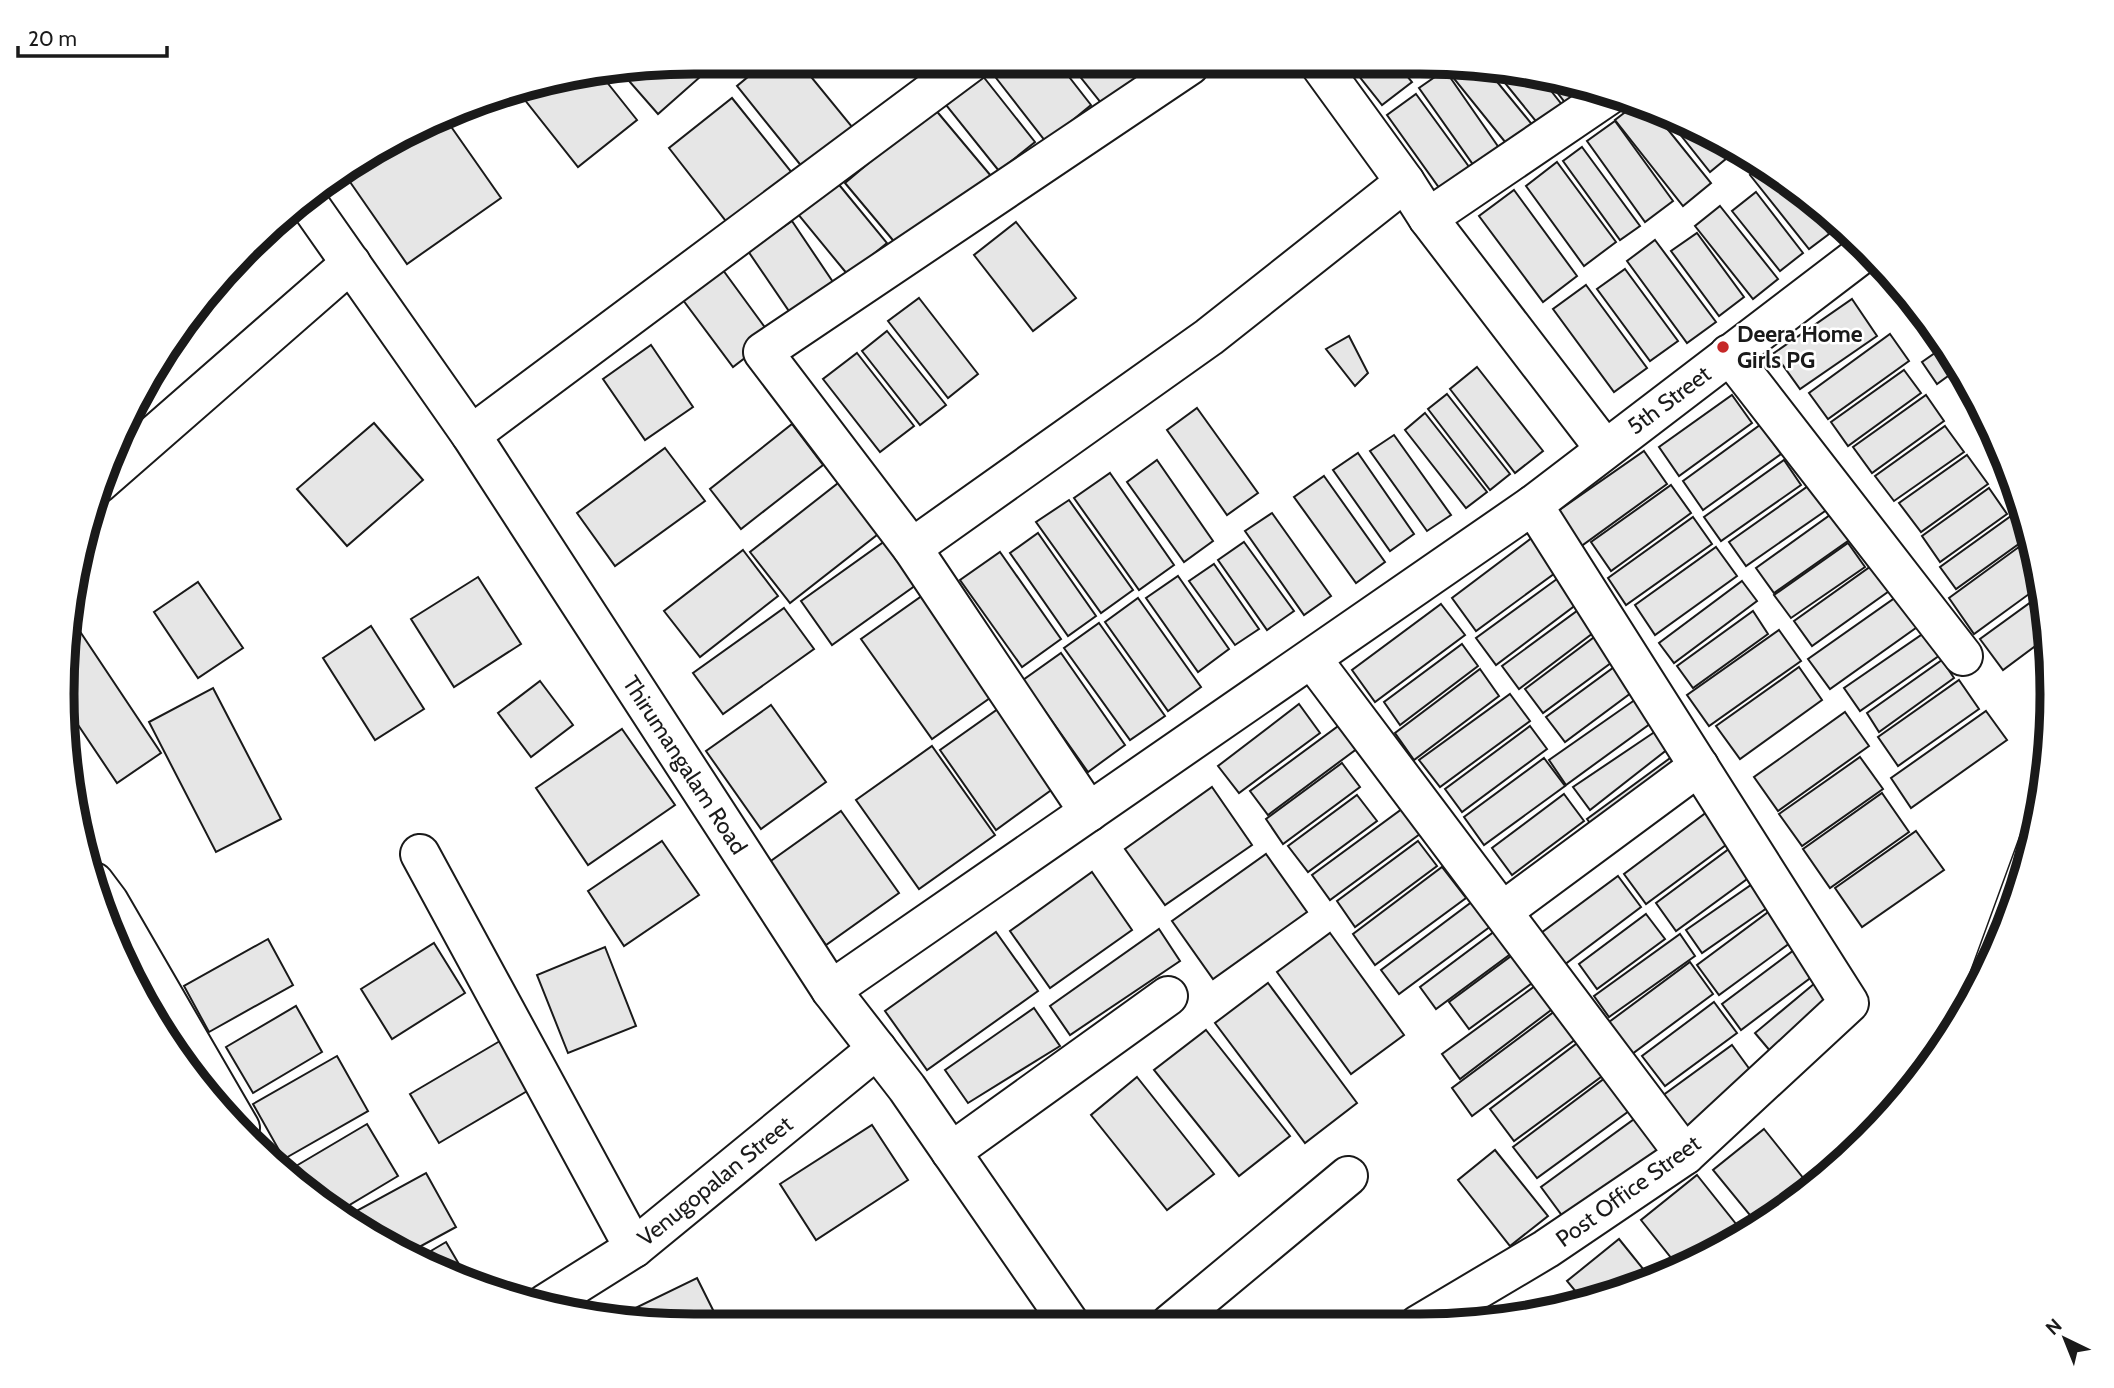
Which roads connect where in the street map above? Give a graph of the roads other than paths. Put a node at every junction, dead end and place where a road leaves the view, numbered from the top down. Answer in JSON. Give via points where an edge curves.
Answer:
{"nodes":[{"id":1,"x":956,"y":74,"type":"edge"},
{"id":2,"x":1177,"y":74,"type":"edge"},
{"id":3,"x":1327,"y":74,"type":"edge"},
{"id":4,"x":1601,"y":101,"type":"edge"},
{"id":5,"x":1405,"y":182,"type":"junction"},
{"id":6,"x":311,"y":206,"type":"edge"},
{"id":7,"x":1428,"y":218,"type":"junction"},
{"id":8,"x":1860,"y":256,"type":"edge"},
{"id":9,"x":351,"y":264,"type":"junction"},
{"id":10,"x":1729,"y":354,"type":"junction"},
{"id":11,"x":471,"y":435,"type":"junction"},
{"id":12,"x":1605,"y":449,"type":"junction"},
{"id":13,"x":118,"y":464,"type":"edge"},
{"id":14,"x":1533,"y":505,"type":"junction"},
{"id":15,"x":912,"y":548,"type":"junction"},
{"id":16,"x":1963,"y":656,"type":"dead end"},
{"id":17,"x":1312,"y":659,"type":"junction"},
{"id":18,"x":1699,"y":766,"type":"junction"},
{"id":19,"x":1089,"y":812,"type":"junction"},
{"id":20,"x":420,"y":854,"type":"dead end"},
{"id":21,"x":112,"y":908,"type":"edge"},
{"id":22,"x":1503,"y":911,"type":"junction"},
{"id":23,"x":831,"y":990,"type":"junction"},
{"id":24,"x":1168,"y":996,"type":"dead end"},
{"id":25,"x":162,"y":1011,"type":"edge"},
{"id":26,"x":877,"y":1049,"type":"junction"},
{"id":27,"x":206,"y":1077,"type":"edge"},
{"id":28,"x":951,"y":1152,"type":"junction"},
{"id":29,"x":1685,"y":1155,"type":"junction"},
{"id":30,"x":1348,"y":1176,"type":"dead end"},
{"id":31,"x":634,"y":1248,"type":"junction"},
{"id":32,"x":554,"y":1298,"type":"edge"},
{"id":33,"x":1063,"y":1314,"type":"edge"},
{"id":34,"x":1182,"y":1314,"type":"edge"},
{"id":35,"x":1437,"y":1314,"type":"edge"}],
"edges":[{"from":1,"to":11,"type":"street"},
{"from":2,"to":15,"type":"street","via":[[763,352]]},
{"from":3,"to":5,"type":"street"},
{"from":4,"to":7,"type":"street"},
{"from":5,"to":7,"type":"street"},
{"from":5,"to":15,"type":"street","via":[[1209,337]]},
{"from":6,"to":9,"type":"street","name":"Thirumangalam Road"},
{"from":7,"to":12,"type":"street"},
{"from":8,"to":10,"type":"street","name":"5th Street"},
{"from":9,"to":11,"type":"street","name":"Thirumangalam Road"},
{"from":9,"to":13,"type":"street"},
{"from":10,"to":12,"type":"street","name":"5th Street"},
{"from":10,"to":16,"type":"street"},
{"from":11,"to":23,"type":"street","name":"Thirumangalam Road"},
{"from":12,"to":14,"type":"street","name":"5th Street"},
{"from":14,"to":17,"type":"street","name":"5th Street"},
{"from":14,"to":18,"type":"street"},
{"from":15,"to":19,"type":"street"},
{"from":17,"to":19,"type":"street","name":"5th Street"},
{"from":17,"to":22,"type":"street"},
{"from":18,"to":22,"type":"street"},
{"from":18,"to":29,"type":"street","name":"Post Office Street","via":[[1849,1003]]},
{"from":19,"to":23,"type":"street","name":"5th Street"},
{"from":20,"to":31,"type":"street"},
{"from":21,"to":25,"type":"street"},
{"from":22,"to":29,"type":"street"},
{"from":23,"to":26,"type":"street","name":"Thirumangalam Road"},
{"from":24,"to":28,"type":"street"},
{"from":25,"to":27,"type":"street"},
{"from":26,"to":28,"type":"street","name":"Thirumangalam Road"},
{"from":26,"to":31,"type":"street","name":"Venugopalan Street"},
{"from":28,"to":33,"type":"street","name":"Thirumangalam Road"},
{"from":29,"to":35,"type":"street","name":"Post Office Street","via":[[1546,1249]]},
{"from":30,"to":34,"type":"street"},
{"from":31,"to":32,"type":"street","name":"Venugopalan Street"}]}
